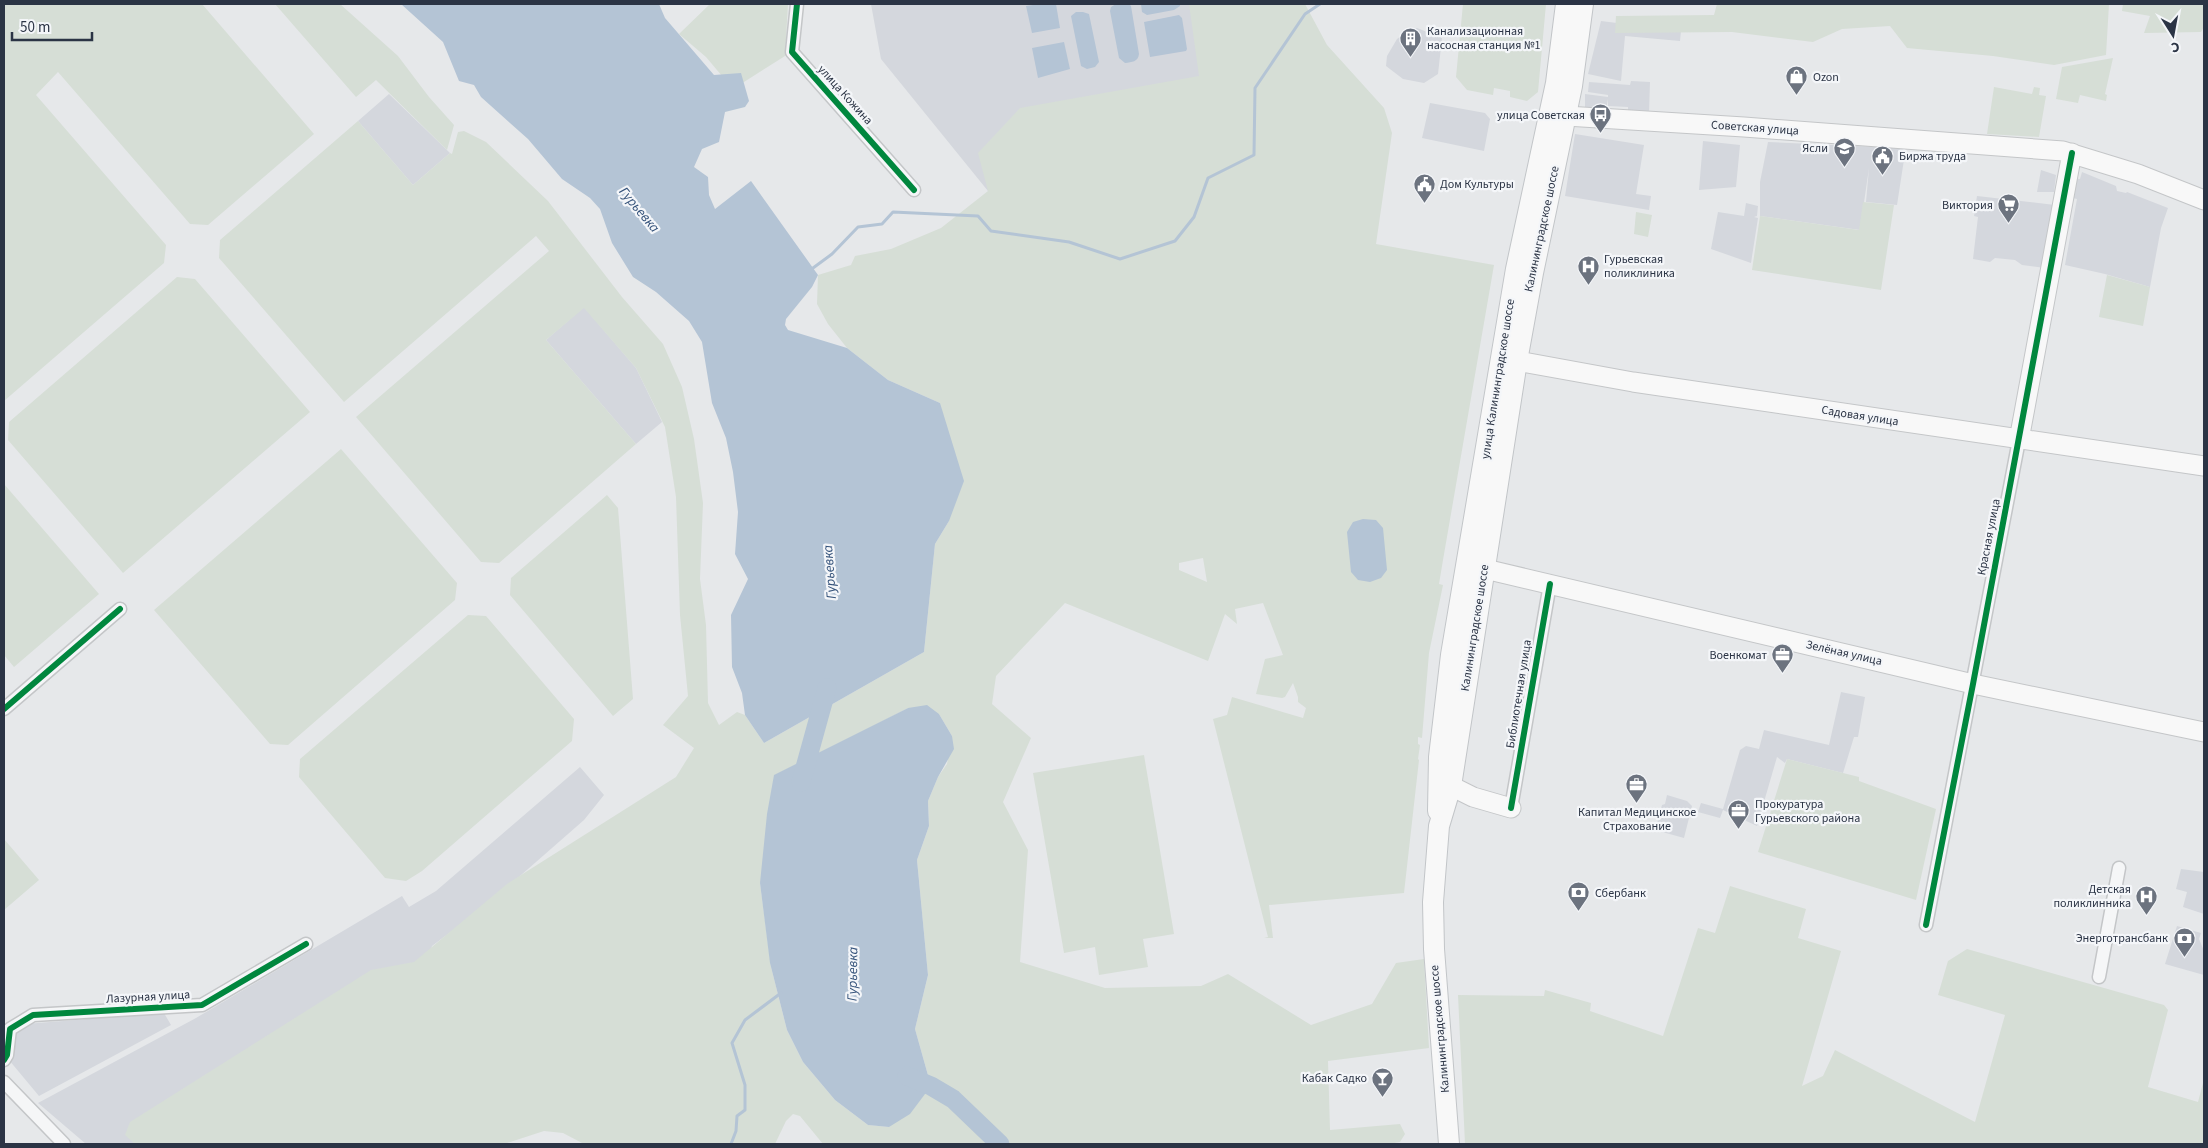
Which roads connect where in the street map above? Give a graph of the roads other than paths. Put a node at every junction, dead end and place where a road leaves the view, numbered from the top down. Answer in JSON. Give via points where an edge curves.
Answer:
{"nodes":[{"id":1,"x":797,"y":4,"type":"edge"},
{"id":2,"x":1566,"y":4,"type":"edge"},
{"id":3,"x":1583,"y":4,"type":"edge"},
{"id":4,"x":1558,"y":115,"type":"junction"},
{"id":5,"x":2072,"y":153,"type":"junction"},
{"id":6,"x":914,"y":190,"type":"dead end"},
{"id":7,"x":2204,"y":200,"type":"edge"},
{"id":8,"x":1517,"y":361,"type":"junction"},
{"id":9,"x":2019,"y":440,"type":"junction"},
{"id":10,"x":2204,"y":466,"type":"edge"},
{"id":11,"x":1485,"y":568,"type":"junction"},
{"id":12,"x":1550,"y":584,"type":"junction"},
{"id":13,"x":120,"y":608,"type":"dead end"},
{"id":14,"x":1973,"y":684,"type":"junction"},
{"id":15,"x":4,"y":709,"type":"edge"},
{"id":16,"x":2204,"y":732,"type":"edge"},
{"id":17,"x":1450,"y":802,"type":"junction"},
{"id":18,"x":1511,"y":808,"type":"joint"},
{"id":19,"x":2119,"y":868,"type":"dead end"},
{"id":20,"x":1926,"y":925,"type":"dead end"},
{"id":21,"x":306,"y":944,"type":"dead end"},
{"id":22,"x":2099,"y":977,"type":"dead end"},
{"id":23,"x":4,"y":1060,"type":"edge"},
{"id":24,"x":4,"y":1082,"type":"edge"},
{"id":25,"x":64,"y":1144,"type":"edge"},
{"id":26,"x":1449,"y":1144,"type":"edge"}],
"edges":[{"from":1,"to":6,"type":"street","name":"улица Кожина","via":[[792,52]]},
{"from":2,"to":4,"type":"main road","name":"улица Калининградское шоссе"},
{"from":3,"to":4,"type":"main road","name":"улица Калининградское шоссе"},
{"from":4,"to":5,"type":"street","name":"Советская улица"},
{"from":4,"to":8,"type":"main road","name":"Калининградское шоссе"},
{"from":4,"to":17,"type":"main road","name":"улица Калининградское шоссе","via":[[1516,269],[1451,655],[1439,757]]},
{"from":5,"to":7,"type":"street","name":"Советская улица"},
{"from":5,"to":9,"type":"street","name":"Красная улица"},
{"from":8,"to":9,"type":"street","name":"Садовая улица","via":[[1633,382]]},
{"from":8,"to":11,"type":"main road","name":"Калининградское шоссе"},
{"from":9,"to":10,"type":"street","name":"Садовая улица"},
{"from":9,"to":14,"type":"street","name":"Красная улица"},
{"from":11,"to":12,"type":"street","name":"Зелёная улица"},
{"from":11,"to":17,"type":"main road","name":"Калининградское шоссе"},
{"from":12,"to":14,"type":"street","name":"Зелёная улица"},
{"from":12,"to":18,"type":"street","name":"Библиотечная улица"},
{"from":13,"to":15,"type":"street"},
{"from":14,"to":16,"type":"street","name":"Зелёная улица"},
{"from":14,"to":20,"type":"street","name":"Красная улица"},
{"from":17,"to":18,"type":"street"},
{"from":17,"to":26,"type":"main road","name":"Калининградское шоссе","via":[[1433,902]]},
{"from":19,"to":22,"type":"street"},
{"from":21,"to":23,"type":"street","name":"Лазурная улица","via":[[202,1006],[33,1015],[10,1029],[8,1055]]},
{"from":24,"to":25,"type":"street"}]}
